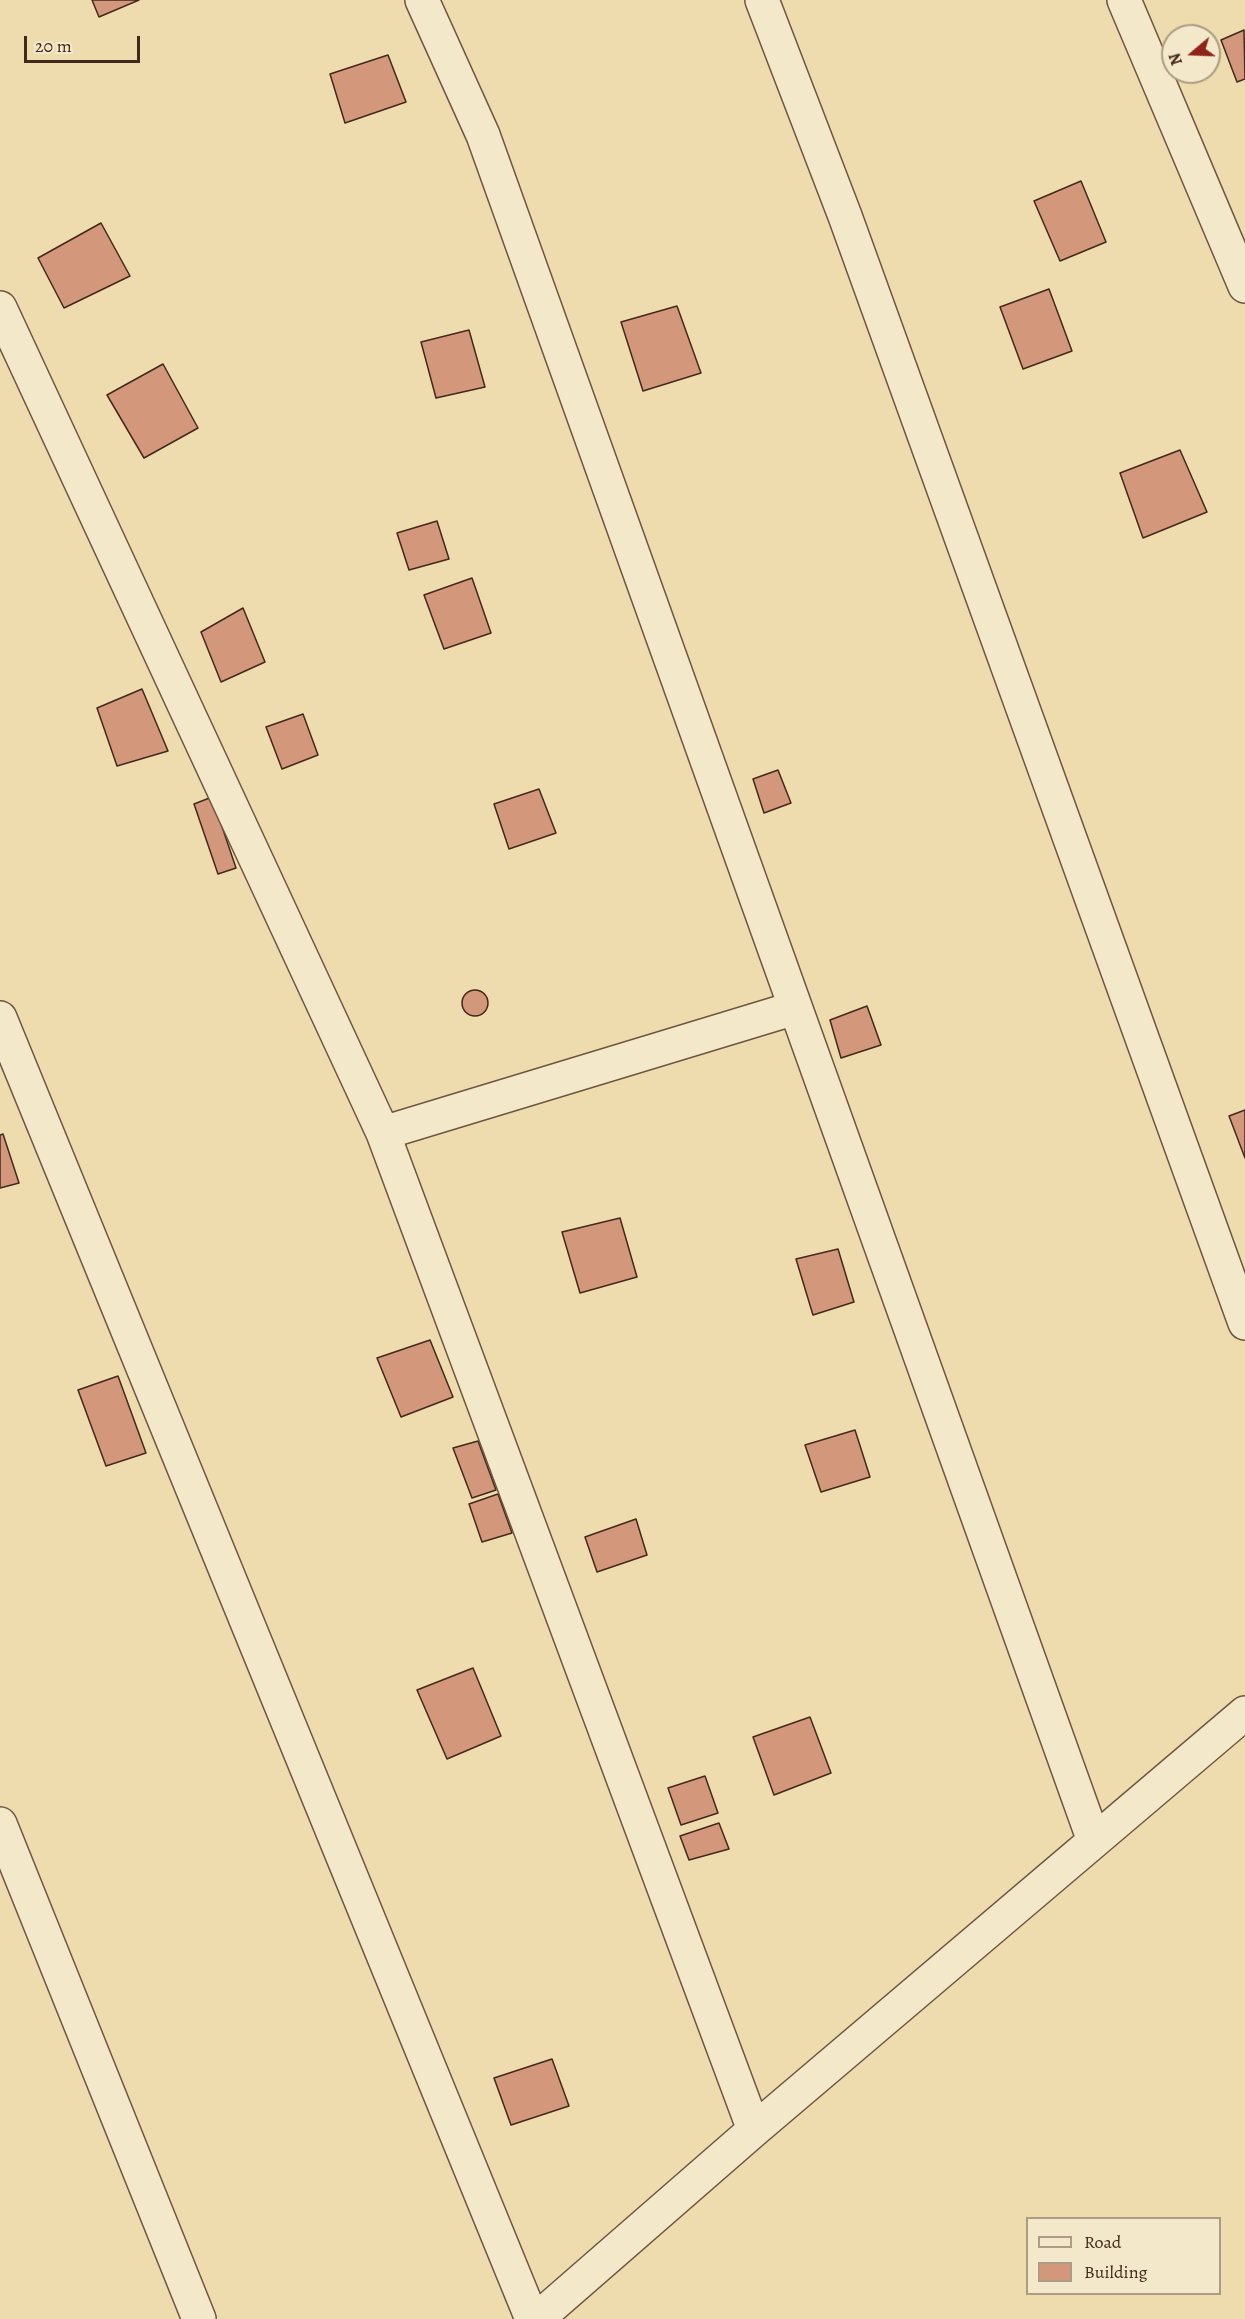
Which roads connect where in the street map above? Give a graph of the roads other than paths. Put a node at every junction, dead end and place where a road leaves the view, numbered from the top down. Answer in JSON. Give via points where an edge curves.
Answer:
{"nodes":[{"id":1,"x":422,"y":0,"type":"edge"},
{"id":2,"x":762,"y":0,"type":"edge"},
{"id":3,"x":1124,"y":0,"type":"edge"},
{"id":4,"x":1245,"y":285,"type":"edge"},
{"id":5,"x":0,"y":308,"type":"edge"},
{"id":6,"x":795,"y":1008,"type":"junction"},
{"id":7,"x":0,"y":1018,"type":"edge"},
{"id":8,"x":383,"y":1133,"type":"junction"},
{"id":9,"x":1245,"y":1323,"type":"edge"},
{"id":10,"x":1245,"y":1713,"type":"edge"},
{"id":11,"x":0,"y":1824,"type":"edge"},
{"id":12,"x":1094,"y":1841,"type":"junction"},
{"id":13,"x":754,"y":2130,"type":"junction"},
{"id":14,"x":200,"y":2319,"type":"edge"},
{"id":15,"x":532,"y":2319,"type":"edge"},
{"id":16,"x":537,"y":2319,"type":"edge"}],
"edges":[{"from":1,"to":6,"type":"street","via":[[483,135]]},
{"from":2,"to":9,"type":"street","via":[[849,227]]},
{"from":3,"to":4,"type":"street"},
{"from":5,"to":8,"type":"street"},
{"from":6,"to":8,"type":"street"},
{"from":6,"to":12,"type":"street"},
{"from":7,"to":15,"type":"street"},
{"from":8,"to":13,"type":"street"},
{"from":10,"to":12,"type":"street"},
{"from":11,"to":14,"type":"street"},
{"from":12,"to":13,"type":"street"},
{"from":13,"to":16,"type":"street"}]}
